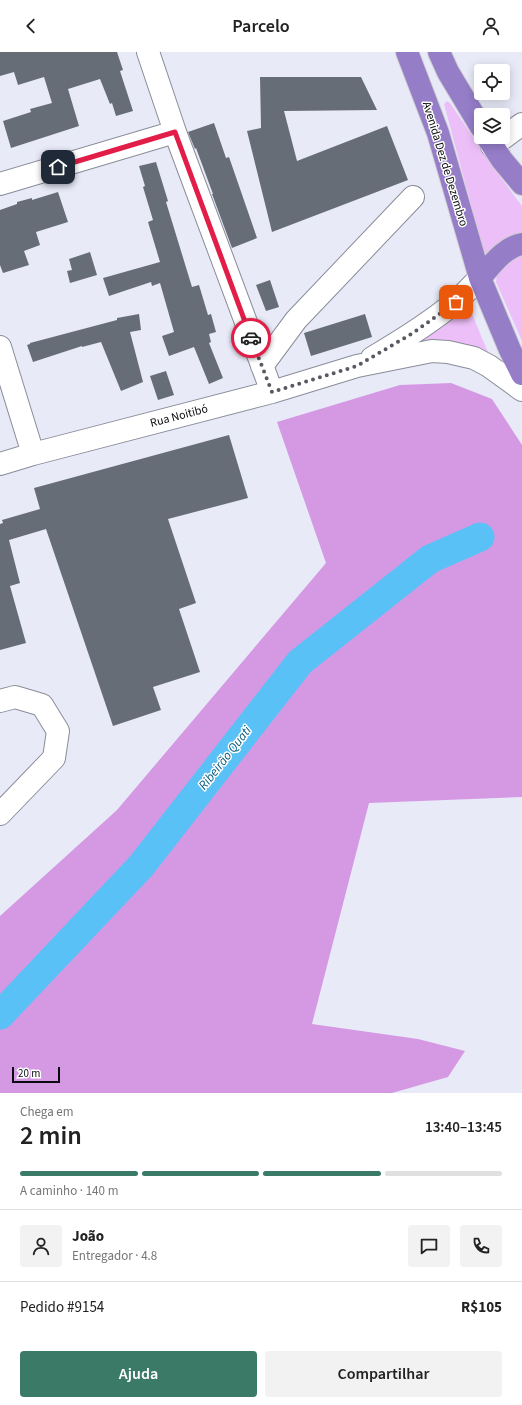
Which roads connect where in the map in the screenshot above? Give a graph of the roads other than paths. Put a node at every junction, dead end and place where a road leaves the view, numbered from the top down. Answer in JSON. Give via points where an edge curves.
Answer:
{"nodes":[{"id":1,"x":148,"y":52,"type":"edge"},
{"id":2,"x":407,"y":52,"type":"edge"},
{"id":3,"x":439,"y":52,"type":"edge"},
{"id":4,"x":474,"y":115,"type":"edge"},
{"id":5,"x":522,"y":124,"type":"edge"},
{"id":6,"x":510,"y":131,"type":"edge"},
{"id":7,"x":175,"y":132,"type":"junction"},
{"id":8,"x":491,"y":144,"type":"edge"},
{"id":9,"x":0,"y":184,"type":"edge"},
{"id":10,"x":522,"y":184,"type":"edge"},
{"id":11,"x":413,"y":197,"type":"dead end"},
{"id":12,"x":522,"y":244,"type":"edge"},
{"id":13,"x":480,"y":278,"type":"junction"},
{"id":14,"x":0,"y":347,"type":"edge"},
{"id":15,"x":262,"y":366,"type":"junction"},
{"id":16,"x":357,"y":366,"type":"junction"},
{"id":17,"x":522,"y":374,"type":"edge"},
{"id":18,"x":522,"y":390,"type":"edge"},
{"id":19,"x":272,"y":392,"type":"junction"},
{"id":20,"x":33,"y":454,"type":"junction"},
{"id":21,"x":0,"y":464,"type":"edge"},
{"id":22,"x":0,"y":701,"type":"edge"},
{"id":23,"x":0,"y":814,"type":"edge"}],
"edges":[{"from":1,"to":7,"type":"street"},
{"from":2,"to":13,"type":"highway","name":"Avenida Dez de Dezembro","via":[[438,133]]},
{"from":3,"to":4,"type":"highway"},
{"from":5,"to":6,"type":"street"},
{"from":7,"to":9,"type":"street"},
{"from":7,"to":15,"type":"street"},
{"from":8,"to":10,"type":"highway"},
{"from":11,"to":15,"type":"street","via":[[296,320]]},
{"from":12,"to":13,"type":"highway","via":[[503,254]]},
{"from":13,"to":16,"type":"street","name":"Rua Noitibó","via":[[456,302],[428,323]]},
{"from":13,"to":17,"type":"highway","name":"Avenida Dez de Dezembro"},
{"from":14,"to":20,"type":"street"},
{"from":15,"to":19,"type":"street"},
{"from":16,"to":18,"type":"street","name":"Rua Noitibó","via":[[432,351],[448,352],[474,358]]},
{"from":16,"to":19,"type":"street","name":"Rua Noitibó"},
{"from":19,"to":20,"type":"street","name":"Rua Noitibó"},
{"from":20,"to":21,"type":"street","name":"Rua Noitibó"},
{"from":22,"to":23,"type":"street","via":[[15,697],[42,705],[58,731],[54,758]]}]}
